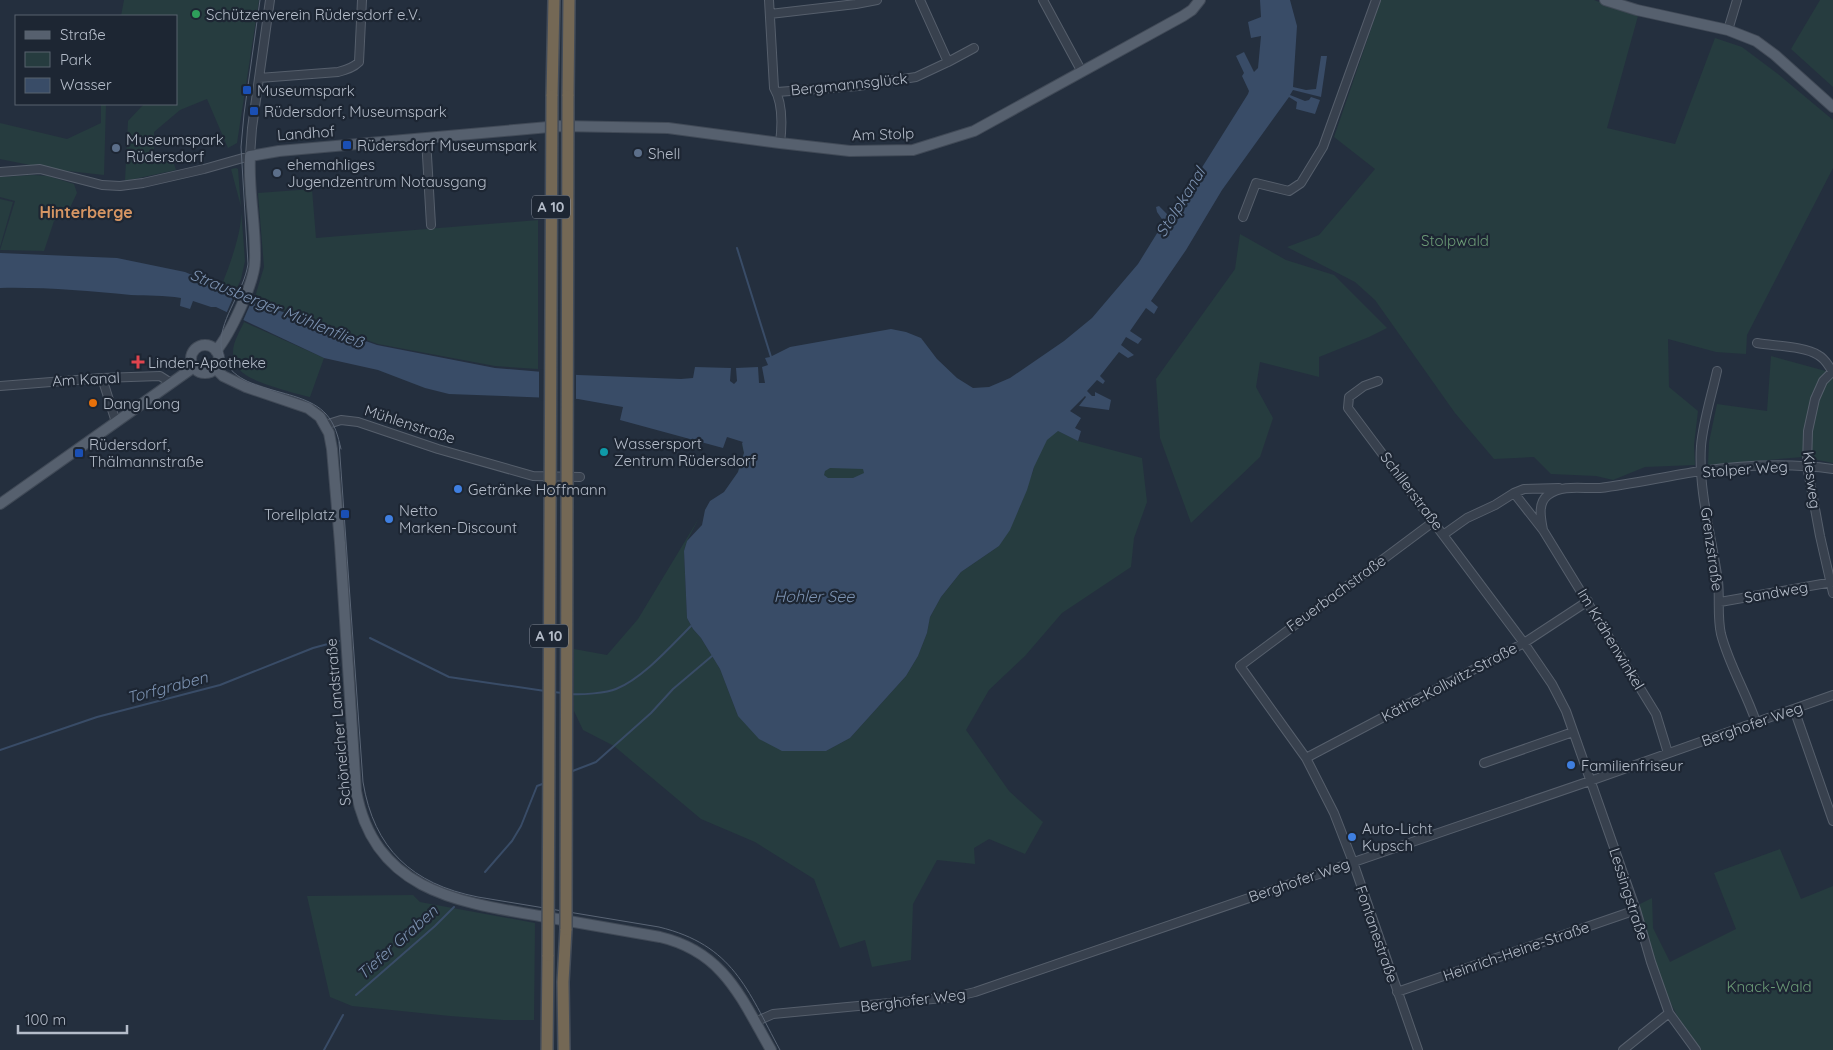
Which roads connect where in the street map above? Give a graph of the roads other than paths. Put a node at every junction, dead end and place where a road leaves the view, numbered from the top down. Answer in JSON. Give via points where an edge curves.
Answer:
{"nodes":[{"id":1,"x":270,"y":0,"type":"edge"},
{"id":2,"x":362,"y":0,"type":"edge"},
{"id":3,"x":554,"y":0,"type":"edge"},
{"id":4,"x":569,"y":0,"type":"edge"},
{"id":5,"x":769,"y":0,"type":"edge"},
{"id":6,"x":877,"y":0,"type":"edge"},
{"id":7,"x":920,"y":0,"type":"edge"},
{"id":8,"x":1042,"y":0,"type":"edge"},
{"id":9,"x":1200,"y":0,"type":"edge"},
{"id":10,"x":1376,"y":0,"type":"edge"},
{"id":11,"x":1605,"y":0,"type":"edge"},
{"id":12,"x":1738,"y":0,"type":"edge"},
{"id":13,"x":770,"y":14,"type":"junction"},
{"id":14,"x":1728,"y":30,"type":"junction"},
{"id":15,"x":974,"y":48,"type":"dead end"},
{"id":16,"x":948,"y":62,"type":"junction"},
{"id":17,"x":1082,"y":72,"type":"junction"},
{"id":18,"x":259,"y":78,"type":"junction"},
{"id":19,"x":777,"y":92,"type":"junction"},
{"id":20,"x":1833,"y":107,"type":"edge"},
{"id":21,"x":560,"y":126,"type":"joint"},
{"id":22,"x":426,"y":138,"type":"junction"},
{"id":23,"x":780,"y":143,"type":"junction"},
{"id":24,"x":250,"y":156,"type":"junction"},
{"id":25,"x":0,"y":172,"type":"edge"},
{"id":26,"x":1243,"y":217,"type":"dead end"},
{"id":27,"x":431,"y":225,"type":"dead end"},
{"id":28,"x":1757,"y":343,"type":"dead end"},
{"id":29,"x":216,"y":351,"type":"junction"},
{"id":30,"x":194,"y":367,"type":"junction"},
{"id":31,"x":215,"y":368,"type":"junction"},
{"id":32,"x":1717,"y":371,"type":"dead end"},
{"id":33,"x":1833,"y":372,"type":"edge"},
{"id":34,"x":102,"y":378,"type":"junction"},
{"id":35,"x":1378,"y":381,"type":"dead end"},
{"id":36,"x":171,"y":382,"type":"junction"},
{"id":37,"x":0,"y":386,"type":"edge"},
{"id":38,"x":116,"y":422,"type":"junction"},
{"id":39,"x":325,"y":424,"type":"junction"},
{"id":40,"x":1807,"y":465,"type":"junction"},
{"id":41,"x":1833,"y":469,"type":"edge"},
{"id":42,"x":1702,"y":471,"type":"junction"},
{"id":43,"x":580,"y":477,"type":"dead end"},
{"id":44,"x":1562,"y":488,"type":"junction"},
{"id":45,"x":1514,"y":493,"type":"junction"},
{"id":46,"x":0,"y":504,"type":"edge"},
{"id":47,"x":1433,"y":522,"type":"junction"},
{"id":48,"x":1544,"y":530,"type":"junction"},
{"id":49,"x":1443,"y":535,"type":"junction"},
{"id":50,"x":1832,"y":582,"type":"edge"},
{"id":51,"x":1833,"y":593,"type":"edge"},
{"id":52,"x":1588,"y":601,"type":"junction"},
{"id":53,"x":1720,"y":602,"type":"junction"},
{"id":54,"x":1524,"y":642,"type":"junction"},
{"id":55,"x":1240,"y":666,"type":"joint"},
{"id":56,"x":1833,"y":695,"type":"edge"},
{"id":57,"x":1794,"y":709,"type":"junction"},
{"id":58,"x":1756,"y":722,"type":"junction"},
{"id":59,"x":1573,"y":732,"type":"junction"},
{"id":60,"x":1668,"y":753,"type":"junction"},
{"id":61,"x":1306,"y":758,"type":"junction"},
{"id":62,"x":1484,"y":763,"type":"dead end"},
{"id":63,"x":1590,"y":781,"type":"junction"},
{"id":64,"x":1833,"y":821,"type":"edge"},
{"id":65,"x":1353,"y":862,"type":"junction"},
{"id":66,"x":1636,"y":910,"type":"junction"},
{"id":67,"x":1397,"y":992,"type":"junction"},
{"id":68,"x":1669,"y":1013,"type":"junction"},
{"id":69,"x":755,"y":1022,"type":"junction"},
{"id":70,"x":547,"y":1050,"type":"edge"},
{"id":71,"x":564,"y":1050,"type":"edge"},
{"id":72,"x":771,"y":1050,"type":"edge"},
{"id":73,"x":1418,"y":1050,"type":"edge"},
{"id":74,"x":1623,"y":1050,"type":"edge"},
{"id":75,"x":1696,"y":1050,"type":"edge"}],
"edges":[{"from":1,"to":18,"type":"street"},
{"from":2,"to":18,"type":"street","via":[[359,62],[338,72]]},
{"from":3,"to":70,"type":"highway","number":"A 10","bridge":true},
{"from":4,"to":71,"type":"highway","number":"A 10","bridge":true},
{"from":5,"to":13,"type":"street","name":"Bergmannsglück"},
{"from":6,"to":13,"type":"street"},
{"from":7,"to":16,"type":"street"},
{"from":8,"to":17,"type":"street"},
{"from":9,"to":17,"type":"main road","name":"Am Stolp","via":[[1183,16]]},
{"from":10,"to":26,"type":"street","via":[[1323,147],[1301,183],[1289,191],[1256,183]]},
{"from":11,"to":14,"type":"main road"},
{"from":12,"to":14,"type":"street"},
{"from":13,"to":19,"type":"street","name":"Bergmannsglück","via":[[774,88]]},
{"from":14,"to":20,"type":"main road","via":[[1756,40]]},
{"from":15,"to":16,"type":"street","name":"Bergmannsglück"},
{"from":16,"to":19,"type":"street","name":"Bergmannsglück","via":[[916,77],[858,86]]},
{"from":17,"to":23,"type":"main road","name":"Am Stolp","via":[[974,131],[913,150],[850,151]]},
{"from":18,"to":24,"type":"street"},
{"from":19,"to":23,"type":"street","name":"Bergmannsglück"},
{"from":21,"to":22,"type":"main road","name":"Landhof"},
{"from":21,"to":23,"type":"main road","name":"Am Stolp","via":[[668,128]]},
{"from":22,"to":24,"type":"main road","name":"Landhof","via":[[272,151]]},
{"from":22,"to":27,"type":"street"},
{"from":24,"to":25,"type":"street","via":[[120,186],[102,185],[40,170]]},
{"from":24,"to":29,"type":"main road","via":[[255,261],[250,284],[229,332]]},
{"from":28,"to":33,"type":"street","via":[[1817,354]]},
{"from":29,"to":30,"type":"main road","via":[[209,346],[197,348],[191,359]]},
{"from":29,"to":31,"type":"main road","via":[[218,360]]},
{"from":30,"to":31,"type":"main road","via":[[204,372]]},
{"from":30,"to":36,"type":"main road"},
{"from":31,"to":39,"type":"main road","via":[[220,374],[246,387],[308,408]]},
{"from":32,"to":42,"type":"street","name":"Grenzstraße","via":[[1701,445]]},
{"from":33,"to":40,"type":"street","name":"Kiesweg","via":[[1823,382],[1815,399],[1808,431]]},
{"from":34,"to":36,"type":"street","name":"Am Kanal","via":[[160,376]]},
{"from":34,"to":37,"type":"street","name":"Am Kanal"},
{"from":34,"to":38,"type":"street"},
{"from":35,"to":47,"type":"street","name":"Schillerstraße","via":[[1349,397],[1348,408]]},
{"from":36,"to":38,"type":"main road"},
{"from":38,"to":46,"type":"main road"},
{"from":39,"to":43,"type":"street","name":"Mühlenstraße","via":[[341,420],[358,422],[533,476]]},
{"from":39,"to":69,"type":"main road","name":"Schöneicher Landstraße","via":[[332,449],[356,791],[366,826],[380,848],[415,881],[456,899],[683,943],[724,973]]},
{"from":40,"to":41,"type":"street","name":"Stolper Weg"},
{"from":40,"to":42,"type":"street","name":"Stolper Weg"},
{"from":40,"to":50,"type":"street","name":"Kiesweg"},
{"from":42,"to":44,"type":"street","name":"Stolper Weg","via":[[1599,488]]},
{"from":42,"to":53,"type":"street","name":"Grenzstraße"},
{"from":44,"to":45,"type":"street","via":[[1524,489]]},
{"from":44,"to":48,"type":"street","name":"Im Krähenwinkel","via":[[1546,496],[1542,503]]},
{"from":45,"to":48,"type":"street","name":"Im Krähenwinkel"},
{"from":45,"to":49,"type":"street","name":"Schillerstraße"},
{"from":47,"to":49,"type":"street","name":"Schillerstraße"},
{"from":47,"to":55,"type":"street","name":"Feuerbachstraße"},
{"from":48,"to":52,"type":"street","name":"Im Krähenwinkel"},
{"from":49,"to":54,"type":"street","name":"Lessingstraße"},
{"from":50,"to":51,"type":"street","name":"Kiesweg"},
{"from":50,"to":53,"type":"street","name":"Sandweg"},
{"from":52,"to":54,"type":"street","name":"Käthe-Kollwitz-Straße"},
{"from":52,"to":60,"type":"street","name":"Im Krähenwinkel","via":[[1656,714]]},
{"from":53,"to":58,"type":"street","name":"Grenzstraße","via":[[1721,634]]},
{"from":54,"to":59,"type":"street","name":"Lessingstraße","via":[[1552,684]]},
{"from":54,"to":61,"type":"street","name":"Käthe-Kollwitz-Straße"},
{"from":55,"to":61,"type":"street","name":"Fontanestraße"},
{"from":56,"to":57,"type":"street","name":"Berghofer Weg"},
{"from":57,"to":58,"type":"street","name":"Berghofer Weg"},
{"from":57,"to":64,"type":"street"},
{"from":58,"to":60,"type":"street","name":"Berghofer Weg"},
{"from":59,"to":62,"type":"street"},
{"from":59,"to":63,"type":"street","name":"Lessingstraße"},
{"from":60,"to":63,"type":"street","name":"Berghofer Weg"},
{"from":61,"to":65,"type":"street","name":"Fontanestraße","via":[[1334,813]]},
{"from":63,"to":65,"type":"street","name":"Berghofer Weg"},
{"from":63,"to":66,"type":"street","name":"Lessingstraße"},
{"from":65,"to":67,"type":"street","name":"Fontanestraße"},
{"from":65,"to":69,"type":"street","name":"Berghofer Weg","via":[[962,996],[773,1014]]},
{"from":66,"to":67,"type":"street","name":"Heinrich-Heine-Straße"},
{"from":66,"to":68,"type":"street","name":"Lessingstraße"},
{"from":67,"to":73,"type":"street","name":"Fontanestraße"},
{"from":68,"to":74,"type":"street"},
{"from":68,"to":75,"type":"street","name":"Lessingstraße"},
{"from":69,"to":72,"type":"main road","name":"Schöneicher Landstraße"}]}
